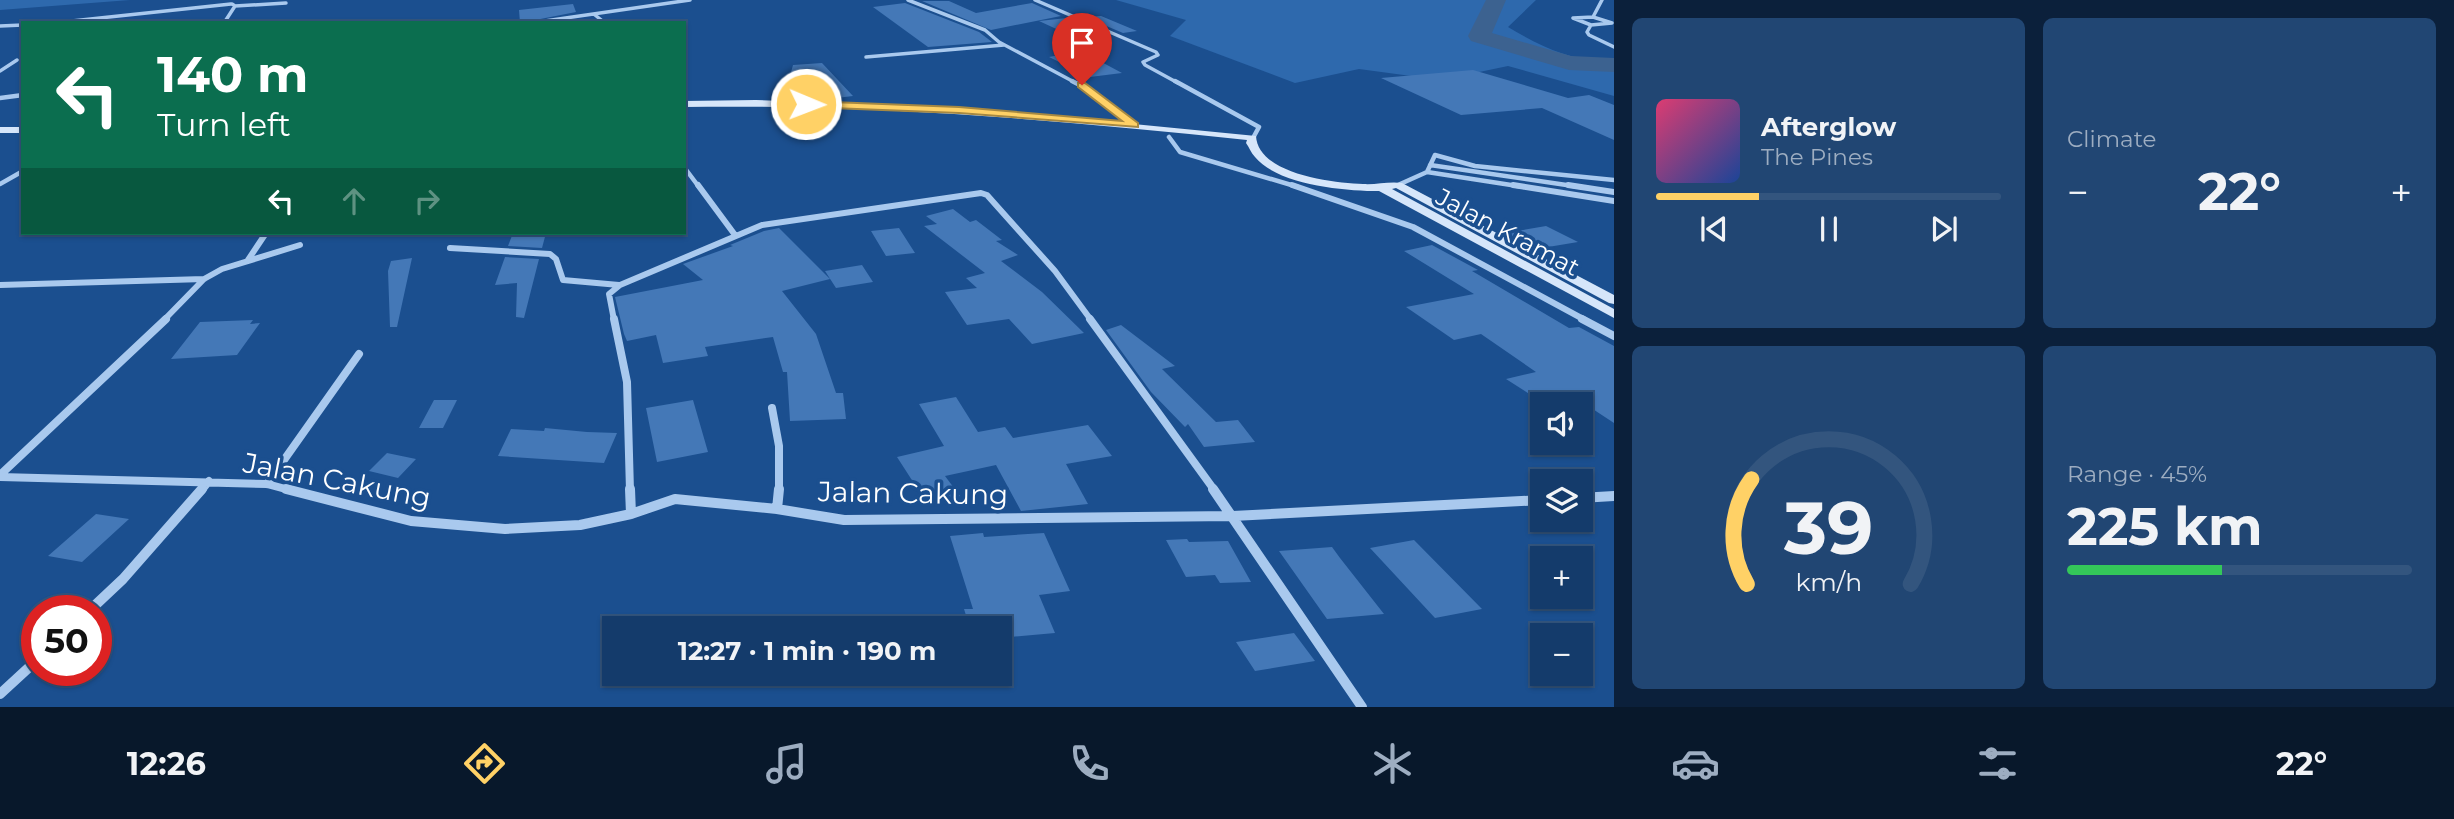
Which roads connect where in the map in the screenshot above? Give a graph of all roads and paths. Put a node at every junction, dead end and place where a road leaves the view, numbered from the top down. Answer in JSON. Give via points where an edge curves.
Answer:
{"nodes":[{"id":1,"x":690,"y":0,"type":"edge"},
{"id":2,"x":908,"y":0,"type":"edge"},
{"id":3,"x":1035,"y":0,"type":"edge"},
{"id":4,"x":1602,"y":0,"type":"edge"},
{"id":5,"x":231,"y":3,"type":"edge"},
{"id":6,"x":286,"y":3,"type":"dead end"},
{"id":7,"x":595,"y":15,"type":"junction"},
{"id":8,"x":1593,"y":17,"type":"junction"},
{"id":9,"x":71,"y":21,"type":"edge"},
{"id":10,"x":225,"y":21,"type":"edge"},
{"id":11,"x":547,"y":21,"type":"edge"},
{"id":12,"x":602,"y":21,"type":"edge"},
{"id":13,"x":21,"y":25,"type":"edge"},
{"id":14,"x":1591,"y":25,"type":"junction"},
{"id":15,"x":0,"y":26,"type":"edge"},
{"id":16,"x":1004,"y":45,"type":"junction"},
{"id":17,"x":1614,"y":47,"type":"edge"},
{"id":18,"x":866,"y":57,"type":"dead end"},
{"id":19,"x":18,"y":60,"type":"dead end"},
{"id":20,"x":0,"y":71,"type":"edge"},
{"id":21,"x":21,"y":95,"type":"edge"},
{"id":22,"x":0,"y":98,"type":"edge"},
{"id":23,"x":689,"y":107,"type":"edge"},
{"id":24,"x":1134,"y":125,"type":"junction"},
{"id":25,"x":0,"y":130,"type":"edge"},
{"id":26,"x":21,"y":130,"type":"edge"},
{"id":27,"x":21,"y":137,"type":"edge"},
{"id":28,"x":1169,"y":137,"type":"junction"},
{"id":29,"x":0,"y":138,"type":"edge"},
{"id":30,"x":1253,"y":143,"type":"junction"},
{"id":31,"x":1429,"y":168,"type":"junction"},
{"id":32,"x":686,"y":170,"type":"edge"},
{"id":33,"x":21,"y":172,"type":"edge"},
{"id":34,"x":1614,"y":180,"type":"edge"},
{"id":35,"x":0,"y":184,"type":"edge"},
{"id":36,"x":1398,"y":185,"type":"junction"},
{"id":37,"x":1382,"y":188,"type":"junction"},
{"id":38,"x":1614,"y":191,"type":"edge"},
{"id":39,"x":1614,"y":201,"type":"edge"},
{"id":40,"x":265,"y":235,"type":"edge"},
{"id":41,"x":735,"y":235,"type":"junction"},
{"id":42,"x":300,"y":245,"type":"dead end"},
{"id":43,"x":450,"y":248,"type":"dead end"},
{"id":44,"x":248,"y":260,"type":"junction"},
{"id":45,"x":204,"y":279,"type":"junction"},
{"id":46,"x":0,"y":285,"type":"edge"},
{"id":47,"x":620,"y":285,"type":"junction"},
{"id":48,"x":1613,"y":298,"type":"edge"},
{"id":49,"x":1614,"y":314,"type":"edge"},
{"id":50,"x":1614,"y":335,"type":"edge"},
{"id":51,"x":359,"y":354,"type":"dead end"},
{"id":52,"x":772,"y":408,"type":"dead end"},
{"id":53,"x":0,"y":476,"type":"edge"},
{"id":54,"x":209,"y":481,"type":"junction"},
{"id":55,"x":267,"y":484,"type":"junction"},
{"id":56,"x":1614,"y":496,"type":"edge"},
{"id":57,"x":1593,"y":497,"type":"edge"},
{"id":58,"x":1530,"y":501,"type":"edge"},
{"id":59,"x":777,"y":509,"type":"junction"},
{"id":60,"x":631,"y":513,"type":"junction"},
{"id":61,"x":1233,"y":516,"type":"junction"},
{"id":62,"x":106,"y":595,"type":"edge"},
{"id":63,"x":21,"y":675,"type":"edge"},
{"id":64,"x":0,"y":694,"type":"edge"},
{"id":65,"x":1362,"y":707,"type":"edge"}],
"edges":[{"from":1,"to":7,"type":"street"},
{"from":2,"to":16,"type":"street","via":[[985,30]]},
{"from":3,"to":30,"type":"street","via":[[1156,52],[1145,65],[1251,121],[1259,127]]},
{"from":4,"to":8,"type":"street"},
{"from":5,"to":6,"type":"street"},
{"from":5,"to":9,"type":"street"},
{"from":5,"to":10,"type":"street"},
{"from":7,"to":11,"type":"street"},
{"from":7,"to":12,"type":"street"},
{"from":8,"to":14,"type":"street","via":[[1573,18]]},
{"from":8,"to":14,"type":"street","via":[[1612,23]]},
{"from":13,"to":15,"type":"street"},
{"from":14,"to":17,"type":"street","via":[[1589,35]]},
{"from":16,"to":18,"type":"street"},
{"from":16,"to":24,"type":"street","via":[[1068,76]]},
{"from":19,"to":20,"type":"street"},
{"from":21,"to":22,"type":"street"},
{"from":23,"to":24,"type":"main road","via":[[886,106]]},
{"from":23,"to":28,"type":"main road","via":[[890,112]]},
{"from":24,"to":30,"type":"main road"},
{"from":25,"to":26,"type":"main road"},
{"from":27,"to":29,"type":"main road"},
{"from":28,"to":30,"type":"main road"},
{"from":28,"to":50,"type":"street","via":[[1180,152],[1341,200],[1413,227]]},
{"from":30,"to":37,"type":"main road","via":[[1261,160],[1290,174],[1330,184]]},
{"from":31,"to":34,"type":"street","via":[[1435,155],[1475,166]]},
{"from":31,"to":36,"type":"street"},
{"from":31,"to":38,"type":"street"},
{"from":31,"to":39,"type":"street"},
{"from":32,"to":41,"type":"street"},
{"from":33,"to":35,"type":"street"},
{"from":36,"to":37,"type":"main road"},
{"from":36,"to":48,"type":"main road","name":"Jalan Kramat"},
{"from":37,"to":49,"type":"main road","name":"Jalan Kramat"},
{"from":40,"to":44,"type":"street"},
{"from":41,"to":47,"type":"street"},
{"from":41,"to":61,"type":"street","via":[[762,225],[976,192],[987,195],[1055,271]]},
{"from":42,"to":44,"type":"street"},
{"from":43,"to":47,"type":"street","via":[[551,254],[563,280]]},
{"from":44,"to":45,"type":"street"},
{"from":45,"to":46,"type":"street"},
{"from":45,"to":53,"type":"street"},
{"from":47,"to":60,"type":"street","via":[[609,294],[627,382]]},
{"from":51,"to":55,"type":"street"},
{"from":52,"to":59,"type":"street","via":[[783,467]]},
{"from":53,"to":54,"type":"street","name":"Jalan Cakung"},
{"from":54,"to":55,"type":"street","name":"Jalan Cakung"},
{"from":54,"to":62,"type":"street","name":"Jalan Cakung"},
{"from":55,"to":60,"type":"street","name":"Jalan Cakung","via":[[411,521],[505,528],[580,525]]},
{"from":56,"to":57,"type":"street"},
{"from":58,"to":61,"type":"street","name":"Jalan Cakung"},
{"from":59,"to":60,"type":"street","name":"Jalan Cakung","via":[[675,499]]},
{"from":59,"to":61,"type":"street","name":"Jalan Cakung","via":[[844,520]]},
{"from":61,"to":65,"type":"street"},
{"from":63,"to":64,"type":"street"}]}
